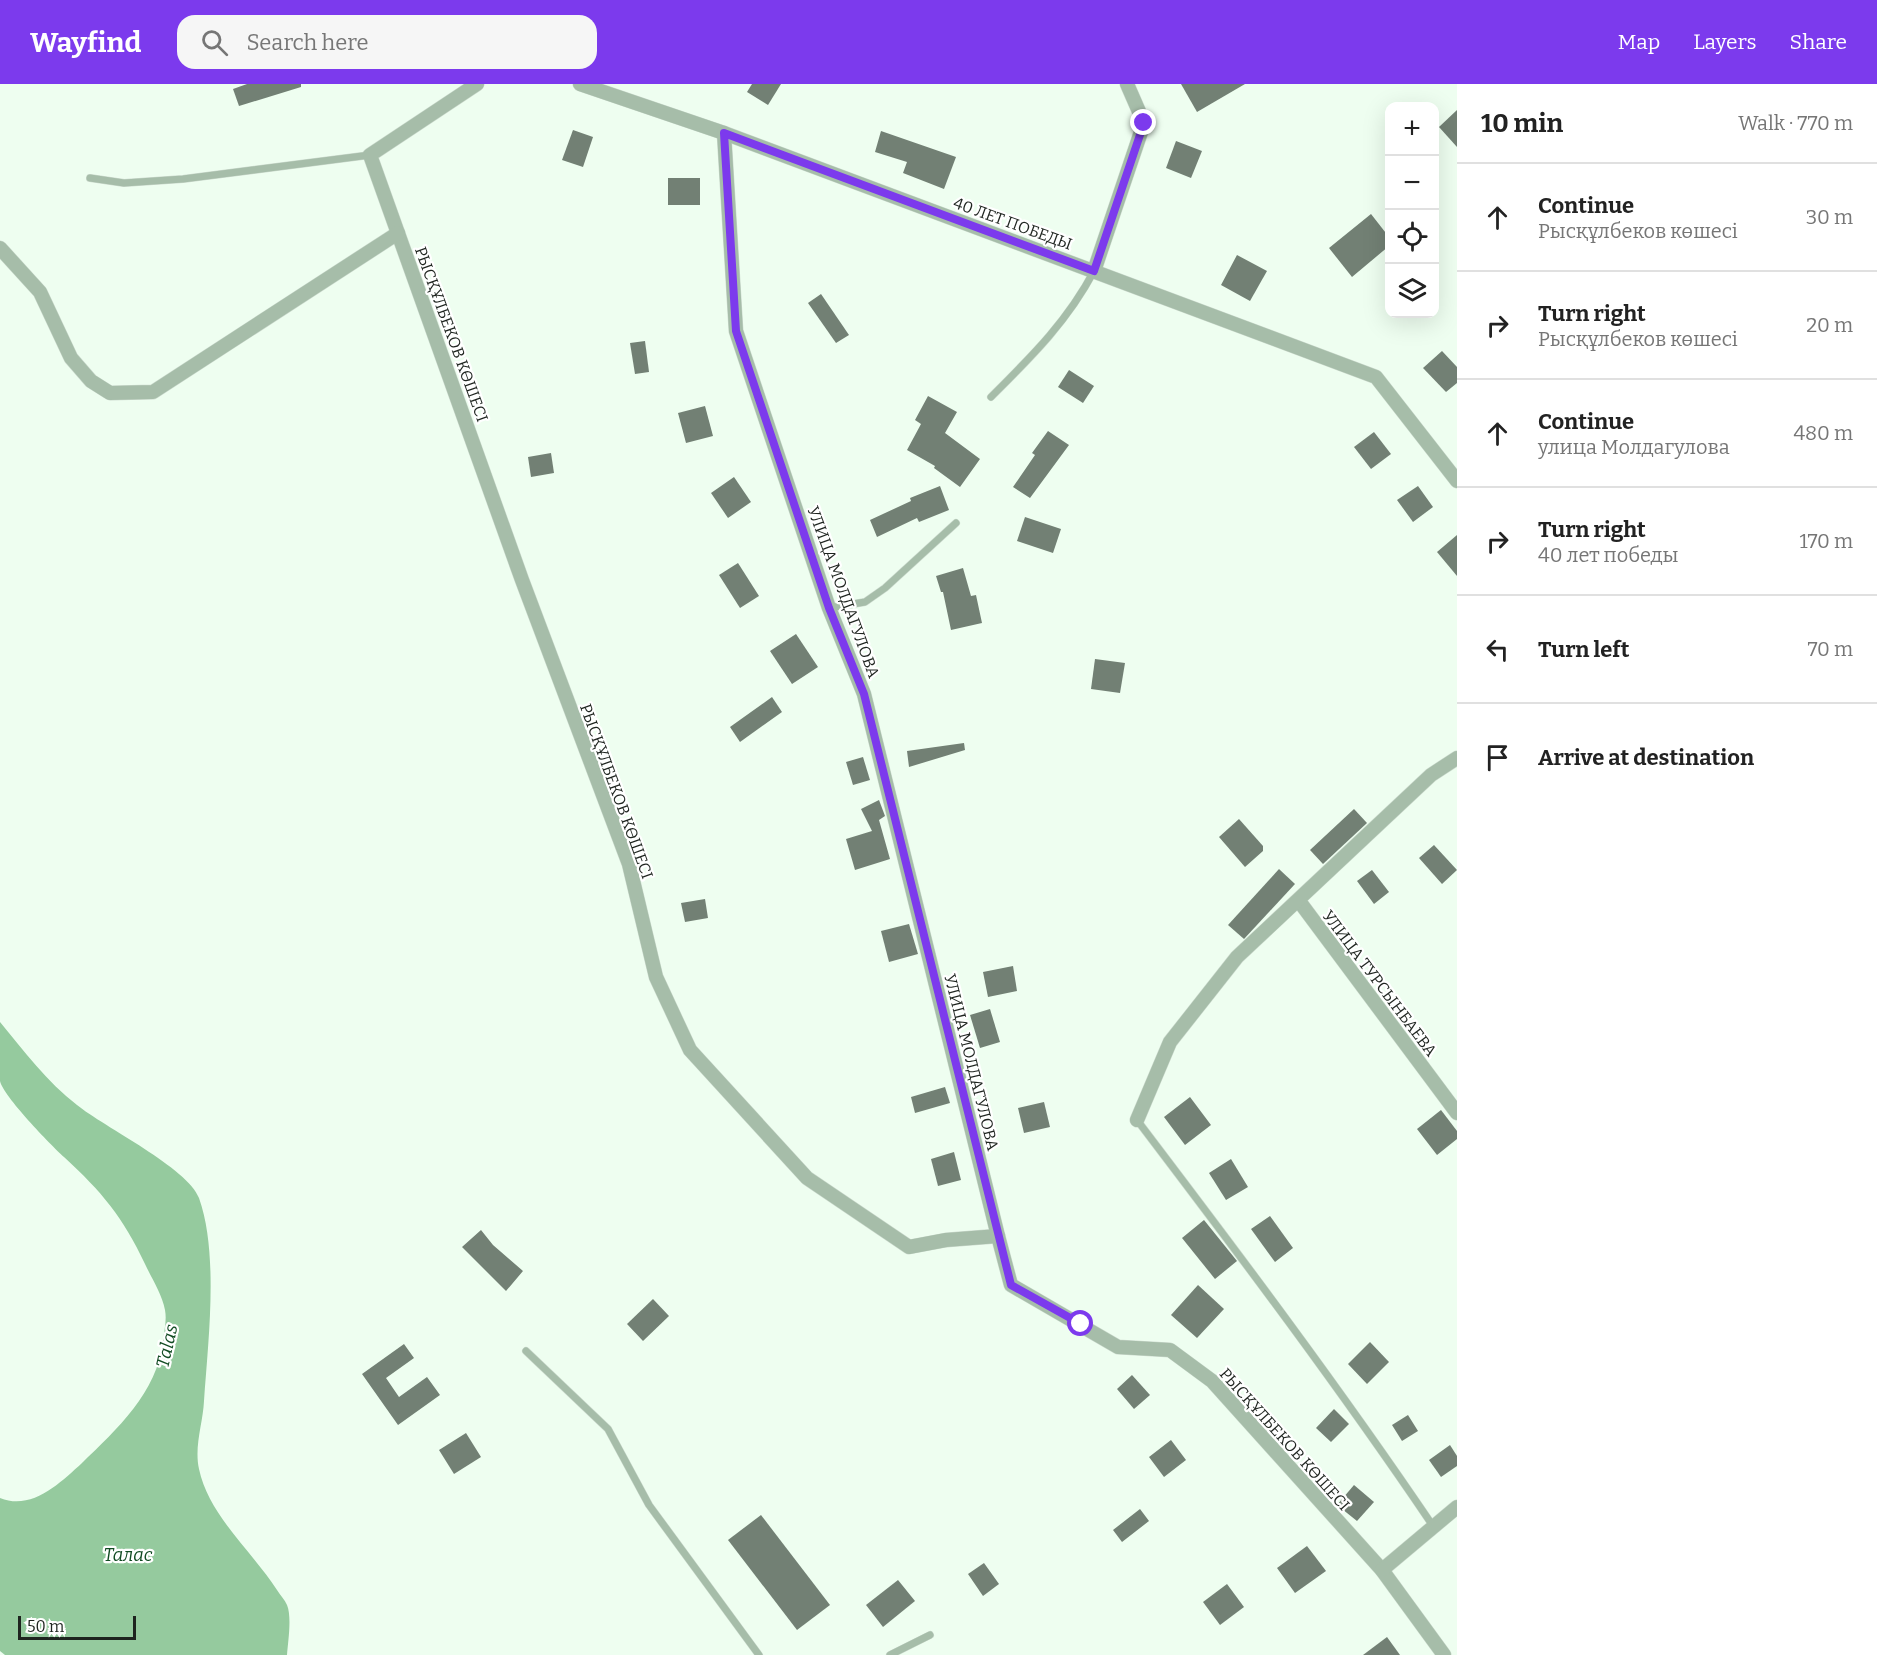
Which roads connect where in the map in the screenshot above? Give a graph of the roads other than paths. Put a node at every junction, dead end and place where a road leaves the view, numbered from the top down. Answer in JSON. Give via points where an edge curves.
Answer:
{"nodes":[{"id":1,"x":477,"y":84,"type":"edge"},
{"id":2,"x":580,"y":84,"type":"edge"},
{"id":3,"x":1128,"y":84,"type":"edge"},
{"id":4,"x":724,"y":133,"type":"junction"},
{"id":5,"x":370,"y":156,"type":"junction"},
{"id":6,"x":90,"y":178,"type":"dead end"},
{"id":7,"x":398,"y":233,"type":"junction"},
{"id":8,"x":0,"y":248,"type":"edge"},
{"id":9,"x":1094,"y":271,"type":"junction"},
{"id":10,"x":991,"y":397,"type":"dead end"},
{"id":11,"x":1457,"y":481,"type":"edge"},
{"id":12,"x":956,"y":523,"type":"dead end"},
{"id":13,"x":829,"y":608,"type":"junction"},
{"id":14,"x":1457,"y":758,"type":"edge"},
{"id":15,"x":1299,"y":901,"type":"junction"},
{"id":16,"x":1457,"y":1113,"type":"edge"},
{"id":17,"x":1137,"y":1120,"type":"joint"},
{"id":18,"x":998,"y":1236,"type":"junction"},
{"id":19,"x":526,"y":1351,"type":"dead end"},
{"id":20,"x":1457,"y":1507,"type":"edge"},
{"id":21,"x":1432,"y":1526,"type":"junction"},
{"id":22,"x":1382,"y":1570,"type":"junction"},
{"id":23,"x":930,"y":1635,"type":"dead end"},
{"id":24,"x":759,"y":1655,"type":"edge"},
{"id":25,"x":890,"y":1655,"type":"edge"},
{"id":26,"x":1444,"y":1655,"type":"edge"}],
"edges":[{"from":1,"to":5,"type":"street"},
{"from":2,"to":4,"type":"street","name":"40 ЛЕТ ПОБЕДЫ"},
{"from":3,"to":9,"type":"street","via":[[1144,123]]},
{"from":4,"to":9,"type":"street","name":"40 ЛЕТ ПОБЕДЫ"},
{"from":4,"to":13,"type":"street","name":"УЛИЦА МОЛДАГУЛОВА","via":[[736,331]]},
{"from":5,"to":6,"type":"lane","via":[[183,179],[124,183]]},
{"from":5,"to":7,"type":"street","name":"РЫСҚҰЛБЕКОВ КӨШЕСІ"},
{"from":7,"to":8,"type":"street","via":[[153,392],[110,393],[91,381],[71,358],[40,292]]},
{"from":7,"to":18,"type":"street","name":"РЫСҚҰЛБЕКОВ КӨШЕСІ","via":[[628,864],[656,977],[690,1050],[807,1178],[909,1247]]},
{"from":9,"to":10,"type":"lane","via":[[1077,303],[1037,352]]},
{"from":9,"to":11,"type":"street","name":"40 ЛЕТ ПОБЕДЫ","via":[[1376,377]]},
{"from":12,"to":13,"type":"lane","via":[[879,593],[865,602]]},
{"from":13,"to":18,"type":"street","name":"УЛИЦА МОЛДАГУЛОВА","via":[[864,694]]},
{"from":14,"to":15,"type":"street","via":[[1431,775]]},
{"from":15,"to":16,"type":"street","name":"УЛИЦА ТУРСЫНБАЕВА"},
{"from":15,"to":17,"type":"street","via":[[1237,957],[1170,1042]]},
{"from":17,"to":21,"type":"lane","via":[[1252,1272]]},
{"from":18,"to":22,"type":"street","name":"РЫСҚҰЛБЕКОВ КӨШЕСІ","via":[[1011,1285],[1118,1347],[1170,1350],[1212,1381]]},
{"from":19,"to":24,"type":"lane","via":[[608,1429],[649,1505]]},
{"from":20,"to":21,"type":"street"},
{"from":21,"to":22,"type":"street"},
{"from":22,"to":26,"type":"street","name":"РЫСҚҰЛБЕКОВ КӨШЕСІ"},
{"from":23,"to":25,"type":"lane"}]}
